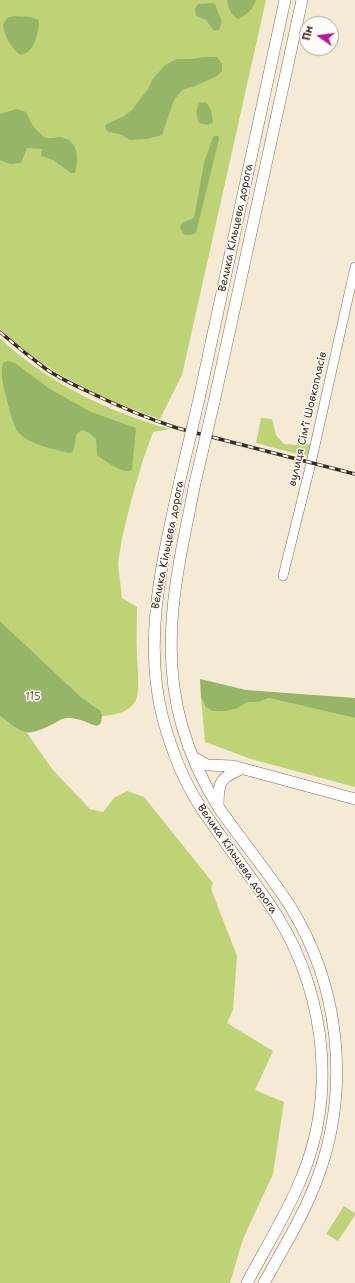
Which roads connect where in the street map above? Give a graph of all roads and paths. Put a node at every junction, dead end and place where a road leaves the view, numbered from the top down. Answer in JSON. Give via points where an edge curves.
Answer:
{"nodes":[{"id":1,"x":285,"y":0,"type":"edge"},
{"id":2,"x":302,"y":0,"type":"edge"},
{"id":3,"x":310,"y":0,"type":"edge"},
{"id":4,"x":295,"y":31,"type":"junction"},
{"id":5,"x":355,"y":267,"type":"edge"},
{"id":6,"x":283,"y":576,"type":"dead end"},
{"id":7,"x":193,"y":757,"type":"junction"},
{"id":8,"x":242,"y":768,"type":"junction"},
{"id":9,"x":355,"y":798,"type":"edge"},
{"id":10,"x":218,"y":806,"type":"junction"},
{"id":11,"x":247,"y":1283,"type":"edge"},
{"id":12,"x":264,"y":1283,"type":"edge"}],
"edges":[{"from":1,"to":11,"type":"main road","name":"Велика Кільцева дорога","bridge":true,"via":[[180,480],[161,574],[154,634],[156,682],[163,720],[181,770],[198,804],[271,906],[287,933],[301,961],[316,1011],[322,1056],[320,1105],[309,1156],[287,1208]]},
{"from":2,"to":4,"type":"main road","name":"Велика Кільцева дорога"},
{"from":3,"to":4,"type":"main road"},
{"from":4,"to":7,"type":"main road","name":"Велика Кільцева дорога","bridge":true,"via":[[195,483],[173,602],[170,640],[173,683],[184,735]]},
{"from":5,"to":6,"type":"street","name":"вулиця Сімʼї Шовкоплясів"},
{"from":7,"to":8,"type":"main road","via":[[207,765]]},
{"from":7,"to":10,"type":"main road","name":"Велика Кільцева дорога"},
{"from":8,"to":9,"type":"main road"},
{"from":8,"to":10,"type":"main road","via":[[224,778],[220,784]]},
{"from":10,"to":12,"type":"main road","name":"Велика Кільцева дорога","via":[[268,874],[301,926],[321,973],[334,1021],[336,1105],[327,1149],[309,1199]]}]}
